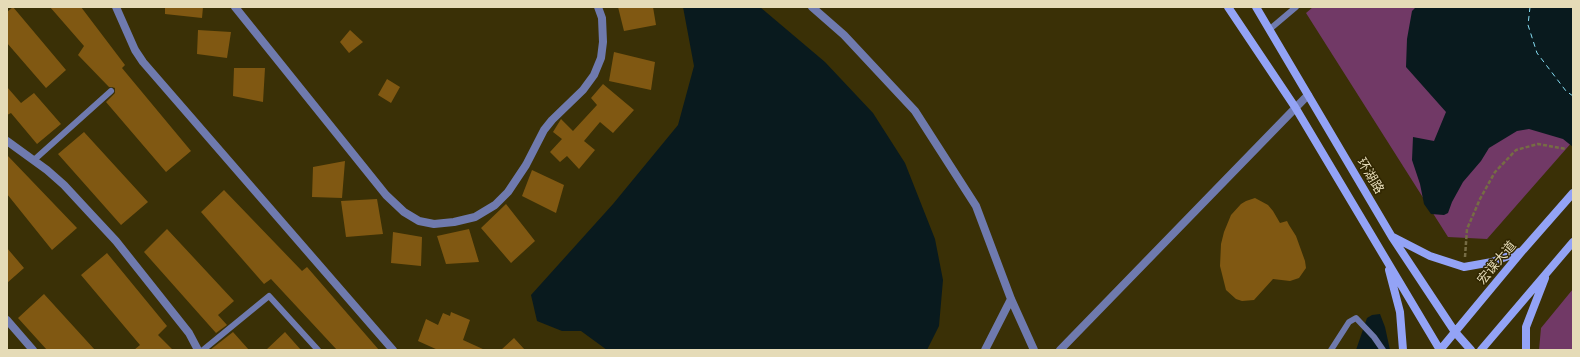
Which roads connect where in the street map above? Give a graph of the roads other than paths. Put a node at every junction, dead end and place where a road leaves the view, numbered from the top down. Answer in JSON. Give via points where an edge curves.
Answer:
{"nodes":[{"id":1,"x":116,"y":7,"type":"edge"},
{"id":2,"x":235,"y":7,"type":"edge"},
{"id":3,"x":598,"y":7,"type":"edge"},
{"id":4,"x":812,"y":7,"type":"edge"},
{"id":5,"x":1228,"y":7,"type":"edge"},
{"id":6,"x":1256,"y":7,"type":"edge"},
{"id":7,"x":1296,"y":7,"type":"edge"},
{"id":8,"x":1270,"y":29,"type":"junction"},
{"id":9,"x":111,"y":91,"type":"dead end"},
{"id":10,"x":1308,"y":95,"type":"junction"},
{"id":11,"x":1296,"y":107,"type":"junction"},
{"id":12,"x":7,"y":141,"type":"edge"},
{"id":13,"x":34,"y":160,"type":"junction"},
{"id":14,"x":1572,"y":194,"type":"edge"},
{"id":15,"x":1392,"y":237,"type":"junction"},
{"id":16,"x":1573,"y":242,"type":"edge"},
{"id":17,"x":1523,"y":250,"type":"junction"},
{"id":18,"x":1386,"y":259,"type":"junction"},
{"id":19,"x":1547,"y":272,"type":"junction"},
{"id":20,"x":1011,"y":299,"type":"junction"},
{"id":21,"x":7,"y":320,"type":"edge"},
{"id":22,"x":1455,"y":332,"type":"junction"},
{"id":23,"x":33,"y":350,"type":"edge"},
{"id":24,"x":198,"y":350,"type":"edge"},
{"id":25,"x":203,"y":350,"type":"edge"},
{"id":26,"x":318,"y":350,"type":"edge"},
{"id":27,"x":394,"y":350,"type":"edge"},
{"id":28,"x":985,"y":350,"type":"edge"},
{"id":29,"x":1034,"y":350,"type":"edge"},
{"id":30,"x":1060,"y":350,"type":"edge"},
{"id":31,"x":1331,"y":350,"type":"edge"},
{"id":32,"x":1383,"y":350,"type":"edge"},
{"id":33,"x":1403,"y":350,"type":"edge"},
{"id":34,"x":1440,"y":350,"type":"edge"},
{"id":35,"x":1471,"y":350,"type":"edge"},
{"id":36,"x":1481,"y":350,"type":"edge"},
{"id":37,"x":1526,"y":350,"type":"edge"}],
"edges":[{"from":1,"to":27,"type":"street","via":[[143,62]]},
{"from":2,"to":3,"type":"street","via":[[386,195],[404,212],[419,221],[434,224],[475,217],[495,205],[508,192],[526,165],[544,130],[594,75],[601,58],[603,42],[602,18]]},
{"from":4,"to":20,"type":"street","via":[[844,35],[915,111],[976,206]]},
{"from":5,"to":11,"type":"main road"},
{"from":6,"to":8,"type":"main road","name":"环湖路"},
{"from":7,"to":8,"type":"lane"},
{"from":8,"to":10,"type":"main road","name":"环湖路"},
{"from":9,"to":13,"type":"lane"},
{"from":10,"to":11,"type":"street"},
{"from":10,"to":15,"type":"main road","name":"环湖路"},
{"from":11,"to":18,"type":"main road"},
{"from":11,"to":30,"type":"street"},
{"from":12,"to":13,"type":"street"},
{"from":13,"to":24,"type":"street","via":[[64,185],[116,241],[189,333]]},
{"from":14,"to":17,"type":"main road","name":"宏谋大道"},
{"from":15,"to":17,"type":"main road","via":[[1430,256],[1464,267],[1492,262]]},
{"from":15,"to":22,"type":"main road","name":"环湖路"},
{"from":16,"to":19,"type":"main road"},
{"from":17,"to":22,"type":"main road","name":"宏谋大道"},
{"from":18,"to":33,"type":"main road","via":[[1400,312]]},
{"from":18,"to":34,"type":"main road"},
{"from":19,"to":36,"type":"main road"},
{"from":19,"to":37,"type":"main road","via":[[1526,328]]},
{"from":20,"to":28,"type":"street"},
{"from":20,"to":29,"type":"street"},
{"from":21,"to":23,"type":"street"},
{"from":22,"to":34,"type":"main road","name":"宏谋大道"},
{"from":22,"to":35,"type":"main road","name":"环湖路"},
{"from":25,"to":26,"type":"lane","via":[[269,296]]},
{"from":31,"to":32,"type":"lane","via":[[1349,322],[1356,318]]}]}
